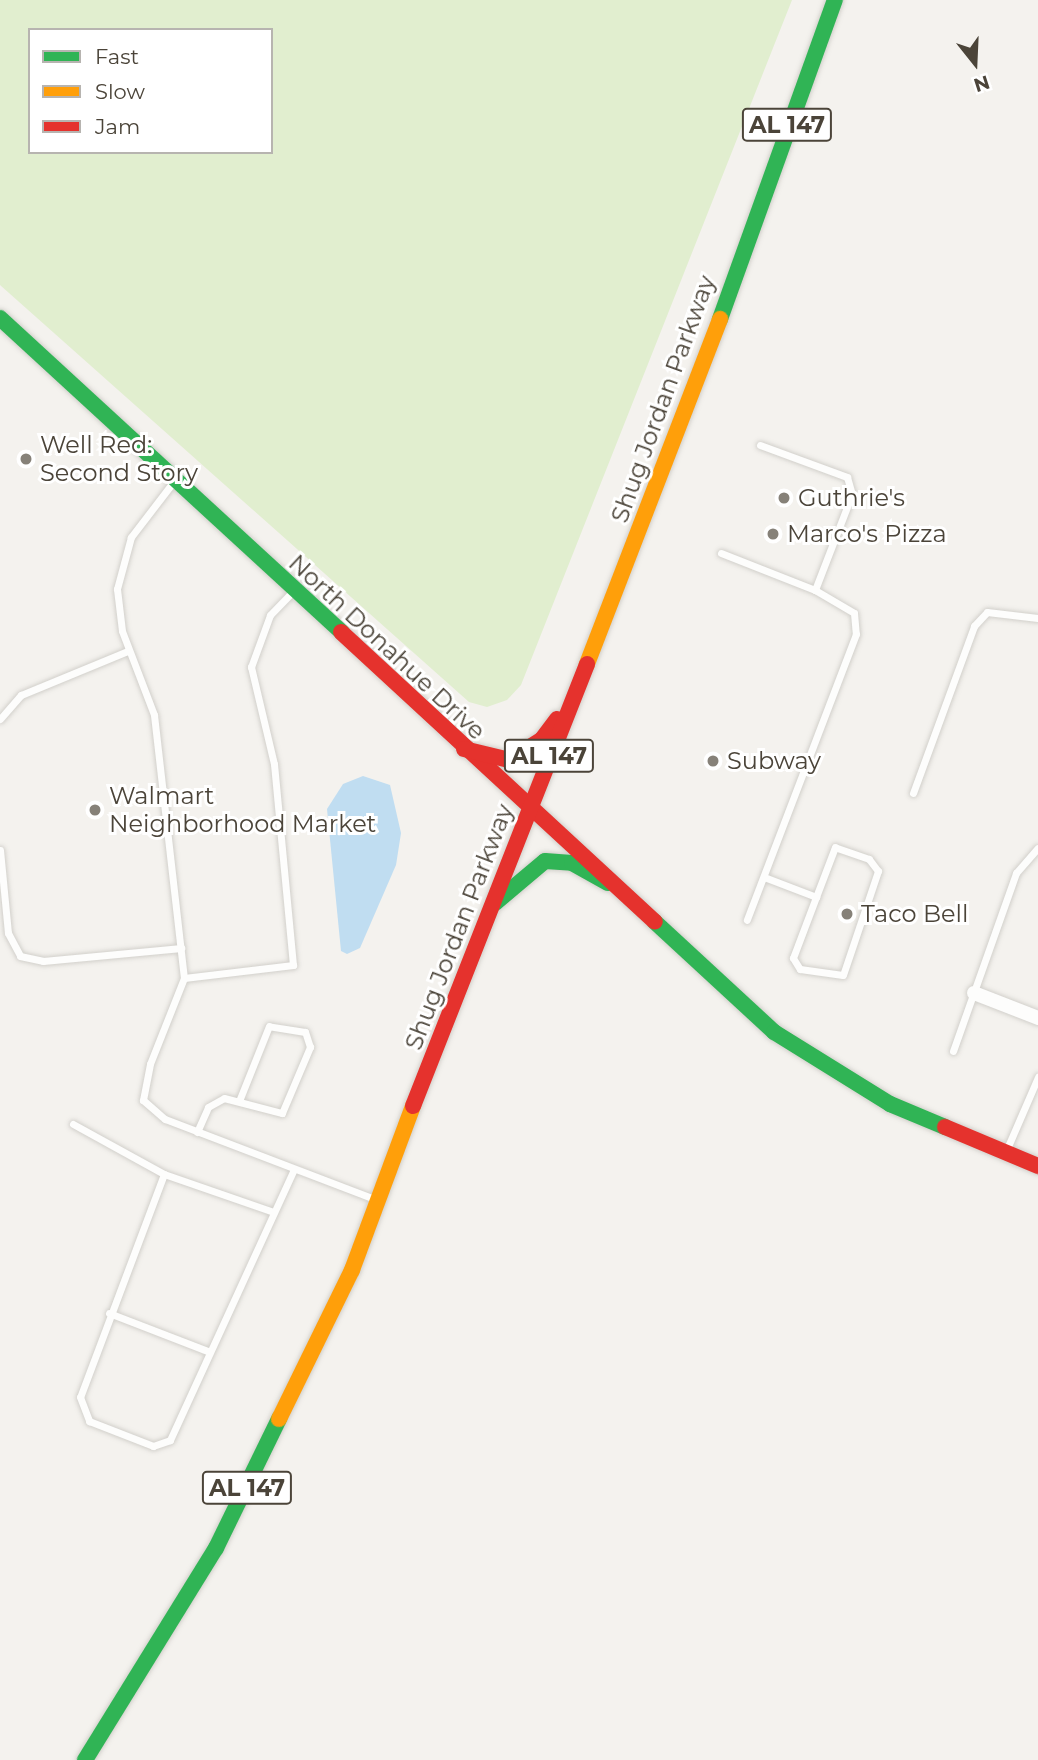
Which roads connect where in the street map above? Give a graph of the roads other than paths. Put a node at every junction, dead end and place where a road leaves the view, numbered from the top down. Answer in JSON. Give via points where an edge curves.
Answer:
{"nodes":[{"id":1,"x":835,"y":0,"type":"edge"},
{"id":2,"x":0,"y":318,"type":"edge"},
{"id":3,"x":760,"y":444,"type":"dead end"},
{"id":4,"x":175,"y":481,"type":"junction"},
{"id":5,"x":720,"y":553,"type":"dead end"},
{"id":6,"x":815,"y":590,"type":"junction"},
{"id":7,"x":293,"y":592,"type":"junction"},
{"id":8,"x":1038,"y":618,"type":"edge"},
{"id":9,"x":128,"y":651,"type":"junction"},
{"id":10,"x":572,"y":700,"type":"junction"},
{"id":11,"x":0,"y":719,"type":"edge"},
{"id":12,"x":464,"y":749,"type":"junction"},
{"id":13,"x":913,"y":793,"type":"dead end"},
{"id":14,"x":529,"y":812,"type":"junction"},
{"id":15,"x":1038,"y":848,"type":"edge"},
{"id":16,"x":0,"y":850,"type":"edge"},
{"id":17,"x":764,"y":877,"type":"junction"},
{"id":18,"x":608,"y":883,"type":"junction"},
{"id":19,"x":816,"y":897,"type":"junction"},
{"id":20,"x":490,"y":907,"type":"junction"},
{"id":21,"x":747,"y":920,"type":"dead end"},
{"id":22,"x":181,"y":948,"type":"junction"},
{"id":23,"x":184,"y":978,"type":"junction"},
{"id":24,"x":974,"y":993,"type":"junction"},
{"id":25,"x":1038,"y":1018,"type":"edge"},
{"id":26,"x":953,"y":1051,"type":"dead end"},
{"id":27,"x":1038,"y":1077,"type":"edge"},
{"id":28,"x":239,"y":1101,"type":"junction"},
{"id":29,"x":73,"y":1124,"type":"dead end"},
{"id":30,"x":197,"y":1132,"type":"junction"},
{"id":31,"x":1006,"y":1151,"type":"junction"},
{"id":32,"x":1038,"y":1166,"type":"edge"},
{"id":33,"x":293,"y":1171,"type":"junction"},
{"id":34,"x":164,"y":1174,"type":"junction"},
{"id":35,"x":379,"y":1201,"type":"junction"},
{"id":36,"x":274,"y":1212,"type":"junction"},
{"id":37,"x":109,"y":1313,"type":"junction"},
{"id":38,"x":211,"y":1352,"type":"junction"},
{"id":39,"x":85,"y":1760,"type":"edge"}],
"edges":[{"from":1,"to":10,"type":"main road","name":"Shug Jordan Parkway","number":"AL 147","via":[[660,483]]},
{"from":2,"to":4,"type":"main road","name":"North Donahue Drive"},
{"from":3,"to":6,"type":"lane","via":[[847,477],[852,494]]},
{"from":4,"to":7,"type":"main road","name":"North Donahue Drive"},
{"from":4,"to":9,"type":"lane","via":[[146,511],[121,566],[118,613]]},
{"from":5,"to":6,"type":"lane"},
{"from":6,"to":17,"type":"lane","via":[[854,612],[856,634]]},
{"from":7,"to":12,"type":"main road","name":"North Donahue Drive"},
{"from":7,"to":23,"type":"lane","via":[[265,624],[251,667],[274,764],[293,965]]},
{"from":8,"to":13,"type":"lane","via":[[987,612],[974,626]]},
{"from":9,"to":11,"type":"lane","via":[[22,695]]},
{"from":9,"to":22,"type":"lane","via":[[154,715]]},
{"from":10,"to":12,"type":"main road","via":[[526,752],[509,760]]},
{"from":10,"to":14,"type":"main road","name":"Shug Jordan Parkway","number":"AL 147"},
{"from":12,"to":14,"type":"main road","name":"North Donahue Drive"},
{"from":14,"to":18,"type":"main road","name":"North Donahue Drive"},
{"from":14,"to":20,"type":"main road","name":"Shug Jordan Parkway","number":"AL 147"},
{"from":15,"to":24,"type":"lane","via":[[1016,873]]},
{"from":16,"to":22,"type":"lane","via":[[8,933],[20,956],[43,961]]},
{"from":17,"to":19,"type":"lane"},
{"from":17,"to":21,"type":"lane"},
{"from":18,"to":20,"type":"main road","via":[[572,863],[545,861]]},
{"from":18,"to":31,"type":"main road","name":"North Donahue Drive","via":[[774,1032],[839,1076]]},
{"from":19,"to":19,"type":"lane","via":[[835,847],[869,859],[878,871],[878,887],[843,975],[800,968],[793,958]]},
{"from":20,"to":35,"type":"main road","name":"Shug Jordan Parkway","number":"AL 147"},
{"from":22,"to":23,"type":"lane"},
{"from":23,"to":30,"type":"lane","via":[[141,1089],[149,1112]]},
{"from":24,"to":25,"type":"street"},
{"from":24,"to":26,"type":"lane"},
{"from":27,"to":31,"type":"lane"},
{"from":28,"to":28,"type":"lane","via":[[269,1026],[305,1032],[310,1047],[287,1109],[276,1115]]},
{"from":28,"to":30,"type":"lane","via":[[215,1101]]},
{"from":29,"to":34,"type":"lane"},
{"from":30,"to":33,"type":"lane"},
{"from":31,"to":32,"type":"main road","name":"North Donahue Drive"},
{"from":33,"to":35,"type":"lane"},
{"from":33,"to":36,"type":"lane"},
{"from":34,"to":36,"type":"lane"},
{"from":34,"to":37,"type":"lane"},
{"from":35,"to":39,"type":"main road","name":"Shug Jordan Parkway","number":"AL 147","via":[[264,1457],[164,1637]]},
{"from":36,"to":38,"type":"lane"},
{"from":37,"to":38,"type":"lane"},
{"from":37,"to":38,"type":"lane","via":[[82,1382],[81,1408],[89,1421],[152,1446],[170,1440]]}]}
